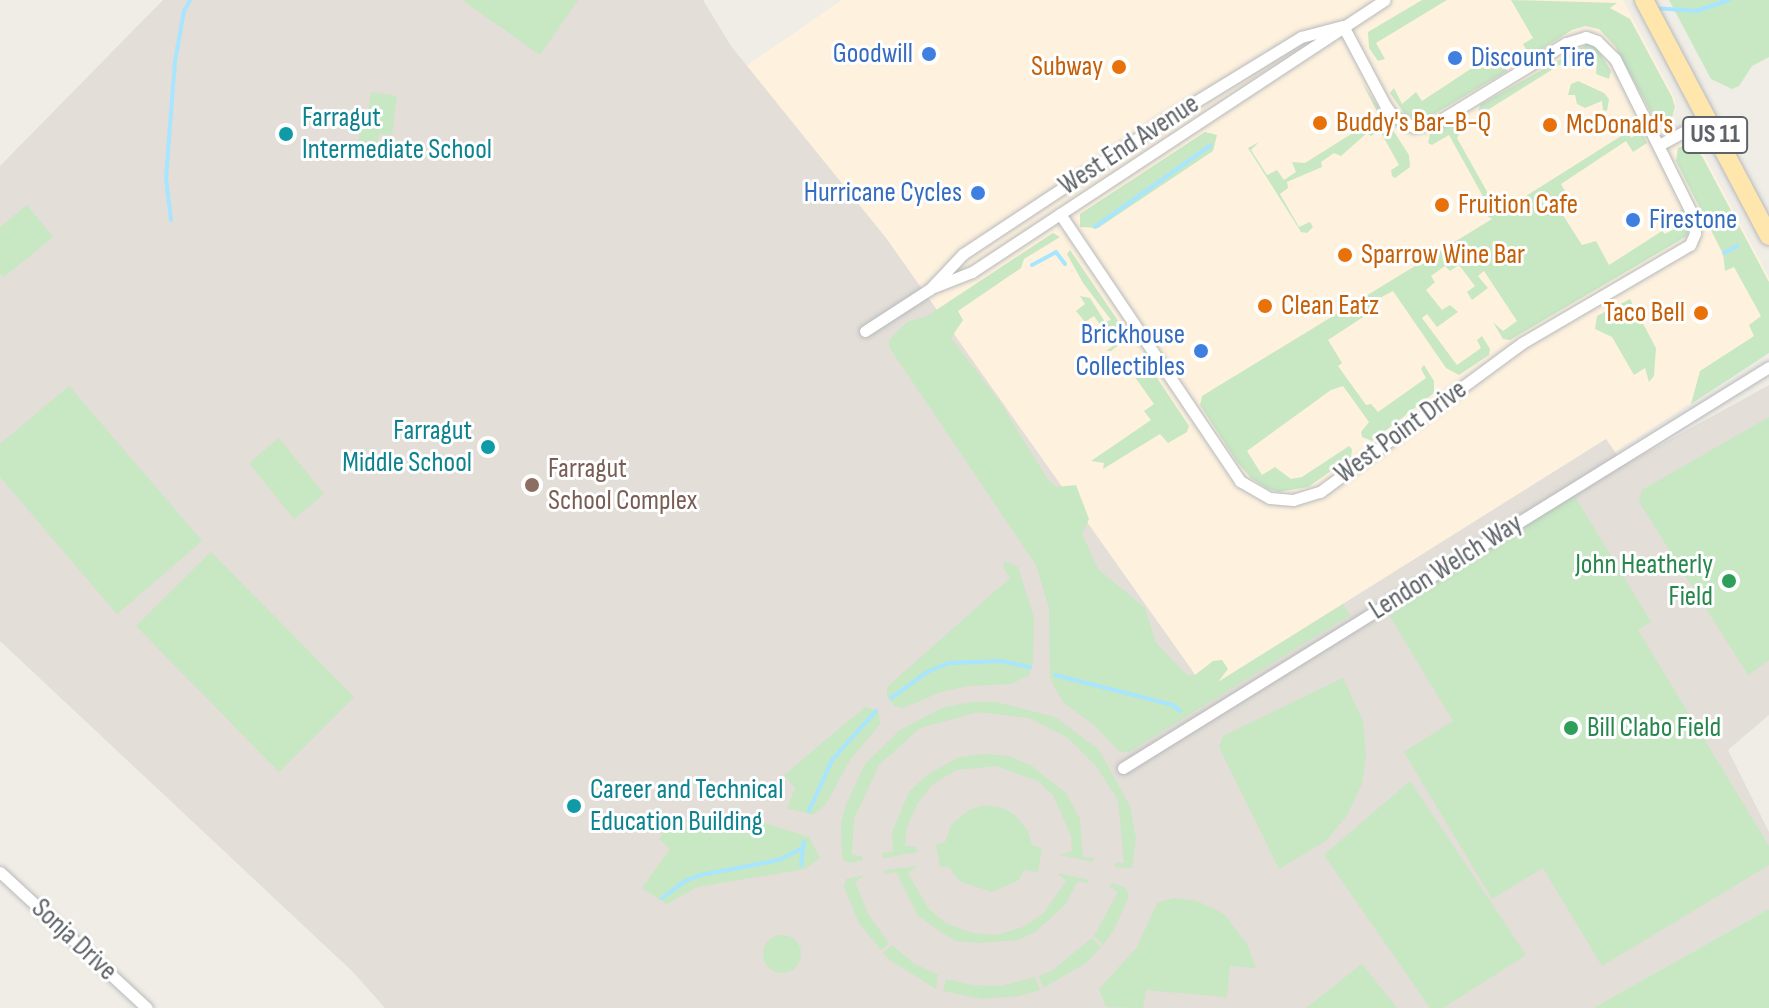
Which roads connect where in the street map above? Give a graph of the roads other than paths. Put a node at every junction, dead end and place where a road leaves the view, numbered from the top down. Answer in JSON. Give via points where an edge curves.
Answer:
{"nodes":[{"id":1,"x":1384,"y":0,"type":"edge"},
{"id":2,"x":1644,"y":0,"type":"edge"},
{"id":3,"x":1343,"y":26,"type":"junction"},
{"id":4,"x":1707,"y":119,"type":"junction"},
{"id":5,"x":1659,"y":145,"type":"junction"},
{"id":6,"x":1060,"y":214,"type":"junction"},
{"id":7,"x":1769,"y":236,"type":"edge"},
{"id":8,"x":930,"y":289,"type":"junction"},
{"id":9,"x":865,"y":331,"type":"dead end"},
{"id":10,"x":1769,"y":367,"type":"edge"},
{"id":11,"x":1123,"y":768,"type":"dead end"},
{"id":12,"x":0,"y":872,"type":"edge"},
{"id":13,"x":147,"y":1008,"type":"edge"}],
"edges":[{"from":1,"to":3,"type":"street","name":"West End Avenue"},
{"from":2,"to":4,"type":"main road","number":"US 11"},
{"from":3,"to":5,"type":"street","via":[[1385,105],[1414,127],[1447,116],[1566,43],[1586,37],[1597,41],[1615,59]]},
{"from":3,"to":6,"type":"street","name":"West End Avenue"},
{"from":3,"to":8,"type":"street","name":"West End Avenue","via":[[1301,37],[1164,121],[963,254]]},
{"from":4,"to":5,"type":"street"},
{"from":4,"to":7,"type":"main road","number":"US 11"},
{"from":5,"to":6,"type":"street","name":"West Point Drive","via":[[1693,216],[1690,245],[1522,343],[1320,492],[1293,500],[1270,498],[1240,481]]},
{"from":6,"to":8,"type":"street","name":"West End Avenue","via":[[972,272]]},
{"from":8,"to":9,"type":"street","name":"West End Avenue"},
{"from":10,"to":11,"type":"street","name":"Lendon Welch Way"},
{"from":12,"to":13,"type":"street","name":"Sonja Drive"}]}
